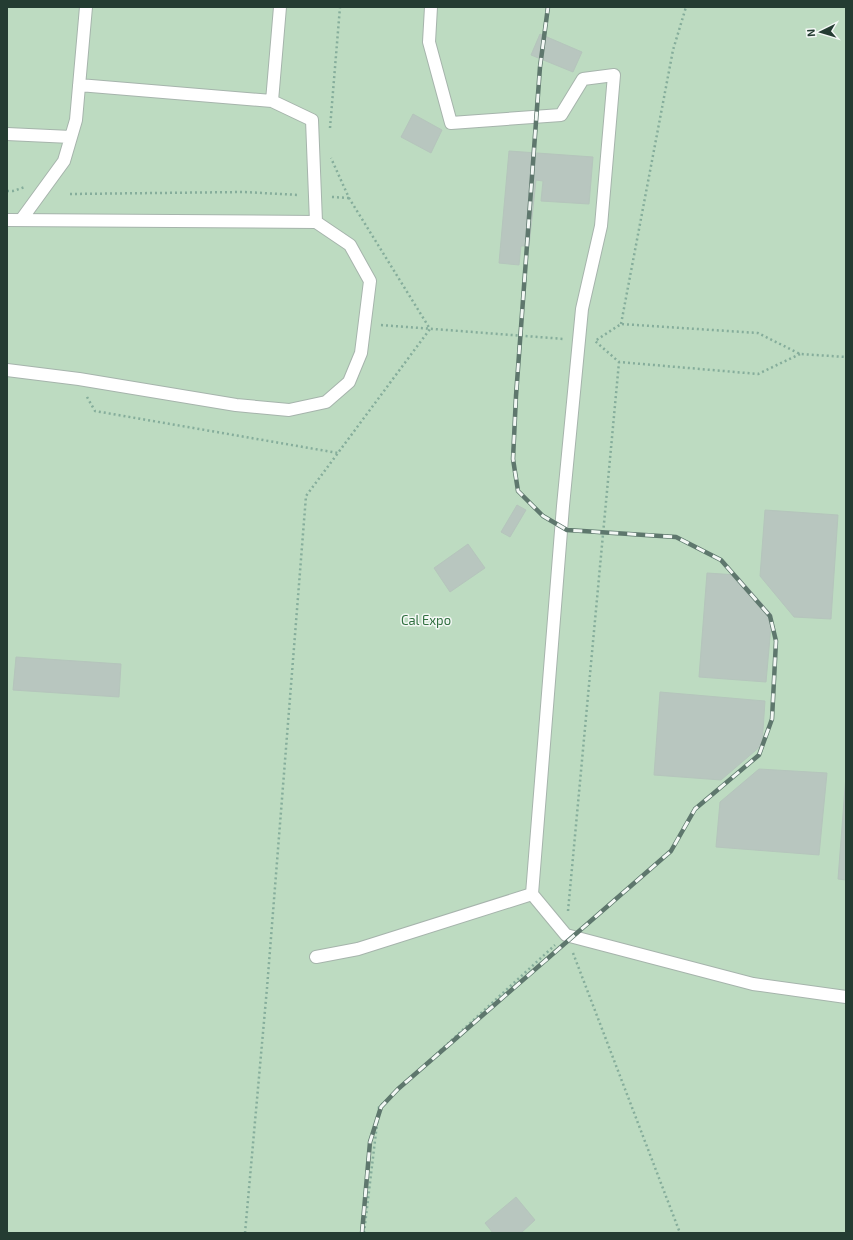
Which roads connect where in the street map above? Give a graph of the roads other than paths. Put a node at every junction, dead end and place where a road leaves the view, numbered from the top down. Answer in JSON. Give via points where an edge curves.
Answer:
{"nodes":[{"id":1,"x":86,"y":7,"type":"edge"},
{"id":2,"x":280,"y":7,"type":"edge"},
{"id":3,"x":431,"y":7,"type":"edge"},
{"id":4,"x":80,"y":85,"type":"junction"},
{"id":5,"x":272,"y":101,"type":"junction"},
{"id":6,"x":7,"y":134,"type":"edge"},
{"id":7,"x":71,"y":137,"type":"junction"},
{"id":8,"x":7,"y":220,"type":"edge"},
{"id":9,"x":21,"y":220,"type":"junction"},
{"id":10,"x":316,"y":222,"type":"junction"},
{"id":11,"x":7,"y":370,"type":"edge"},
{"id":12,"x":532,"y":894,"type":"junction"},
{"id":13,"x":316,"y":957,"type":"dead end"},
{"id":14,"x":846,"y":997,"type":"edge"}],
"edges":[{"from":1,"to":4,"type":"lane"},
{"from":2,"to":5,"type":"lane"},
{"from":3,"to":12,"type":"lane","via":[[429,42],[451,123],[561,115],[583,79],[614,76],[601,226],[582,309],[563,506]]},
{"from":4,"to":5,"type":"lane"},
{"from":4,"to":7,"type":"lane","via":[[76,120]]},
{"from":5,"to":10,"type":"lane","via":[[312,120]]},
{"from":6,"to":7,"type":"lane"},
{"from":7,"to":9,"type":"lane","via":[[64,161]]},
{"from":8,"to":9,"type":"lane"},
{"from":9,"to":10,"type":"lane"},
{"from":10,"to":11,"type":"lane","via":[[350,245],[370,281],[361,353],[350,382],[326,402],[289,410],[236,405]]},
{"from":12,"to":13,"type":"lane","via":[[358,949]]},
{"from":12,"to":14,"type":"lane","via":[[566,935],[753,984]]}]}
